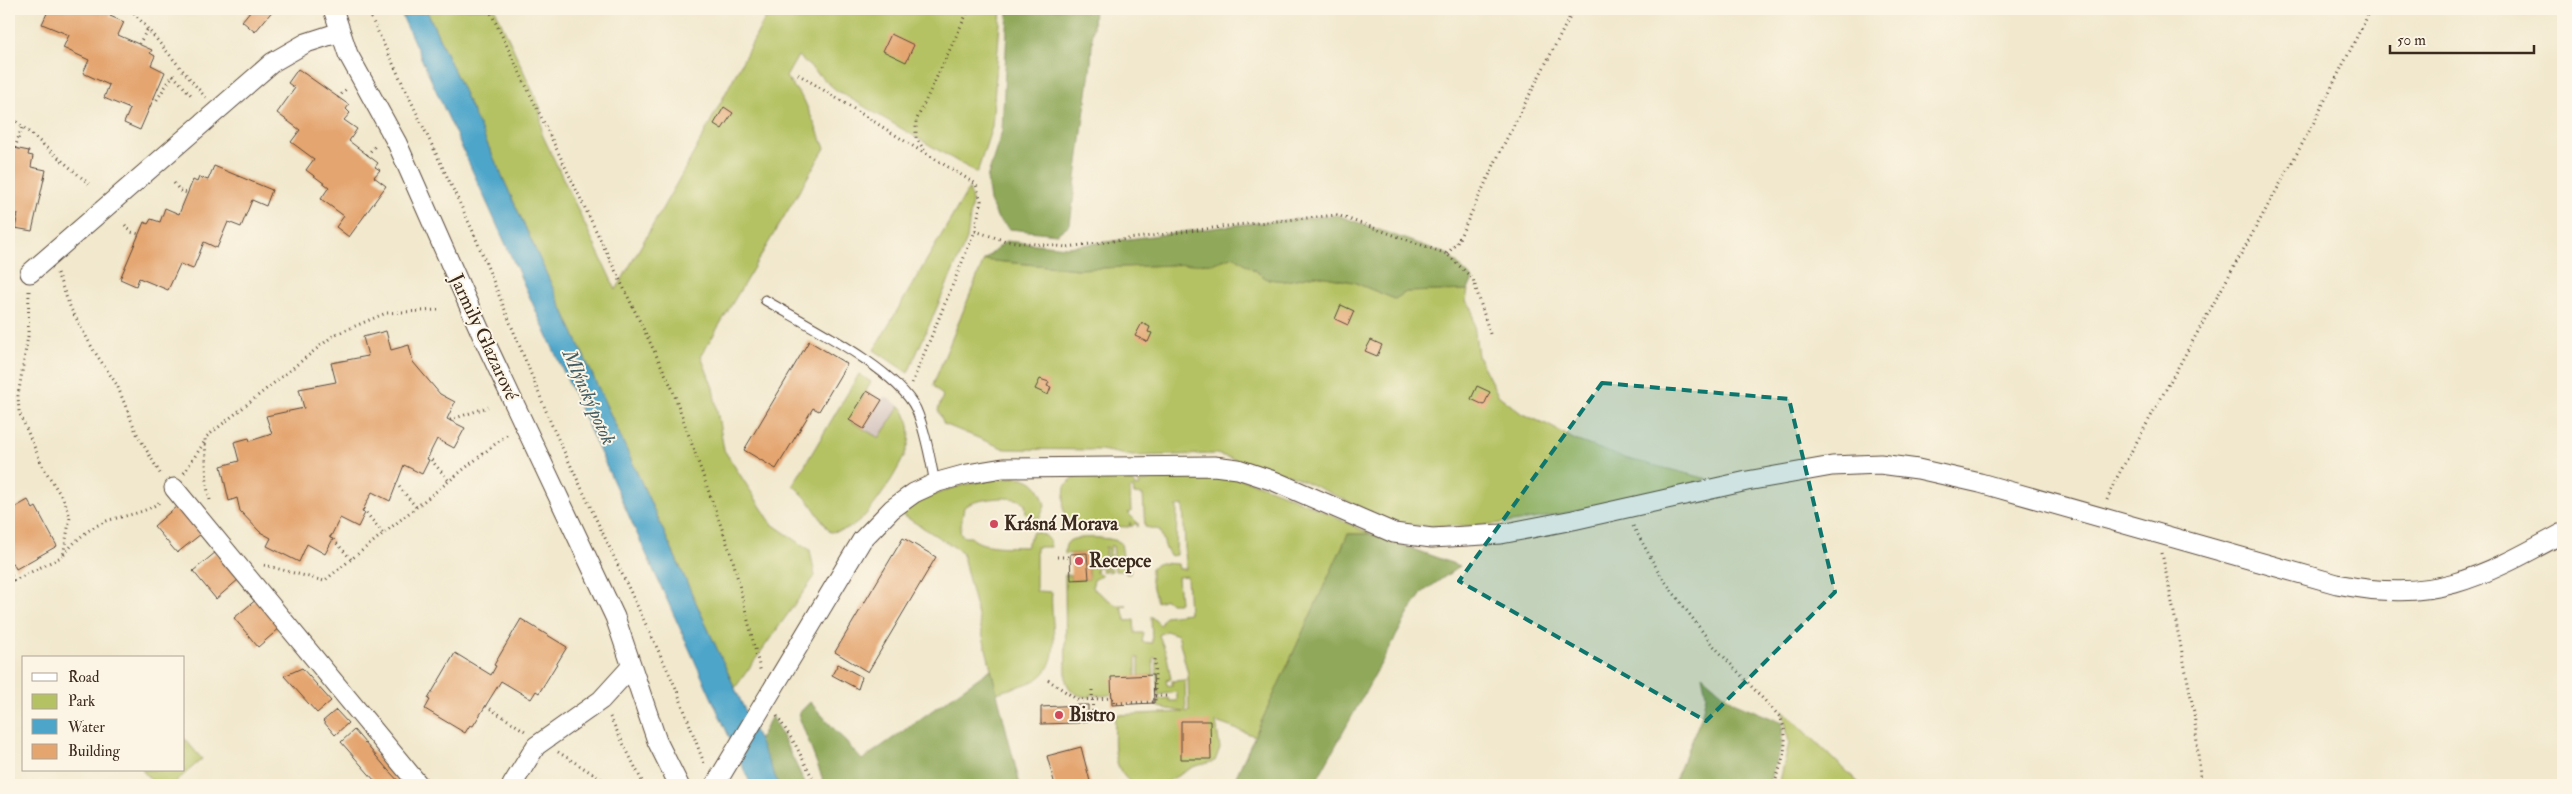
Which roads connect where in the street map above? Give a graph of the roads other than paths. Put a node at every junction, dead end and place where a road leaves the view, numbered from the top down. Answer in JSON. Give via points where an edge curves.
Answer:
{"nodes":[{"id":1,"x":333,"y":9,"type":"edge"},
{"id":2,"x":340,"y":32,"type":"junction"},
{"id":3,"x":30,"y":273,"type":"road end"},
{"id":4,"x":765,"y":300,"type":"dead end"},
{"id":5,"x":935,"y":483,"type":"junction"},
{"id":6,"x":174,"y":488,"type":"road end"},
{"id":7,"x":2563,"y":534,"type":"edge"},
{"id":8,"x":630,"y":667,"type":"junction"},
{"id":9,"x":716,"y":774,"type":"edge"},
{"id":10,"x":419,"y":785,"type":"edge"},
{"id":11,"x":512,"y":785,"type":"edge"},
{"id":12,"x":679,"y":785,"type":"edge"}],
"edges":[{"from":1,"to":2,"type":"street","name":"Jarmily Glazarové"},
{"from":2,"to":3,"type":"street","via":[[291,50],[267,66]]},
{"from":2,"to":8,"type":"street","name":"Jarmily Glazarové","via":[[348,54],[397,143],[615,617]]},
{"from":4,"to":5,"type":"lane","via":[[886,373],[907,395],[924,432]]},
{"from":5,"to":7,"type":"street","via":[[1003,468],[1221,466],[1279,483],[1394,533],[1432,538],[1501,534],[1792,472],[1880,464],[1948,475],[2337,584],[2397,592],[2460,582],[2502,566]]},
{"from":5,"to":9,"type":"street","via":[[892,509],[862,540],[766,700]]},
{"from":6,"to":10,"type":"street"},
{"from":8,"to":11,"type":"street","via":[[601,700],[536,746]]},
{"from":8,"to":12,"type":"street","name":"Jarmily Glazarové","via":[[657,741]]}]}
